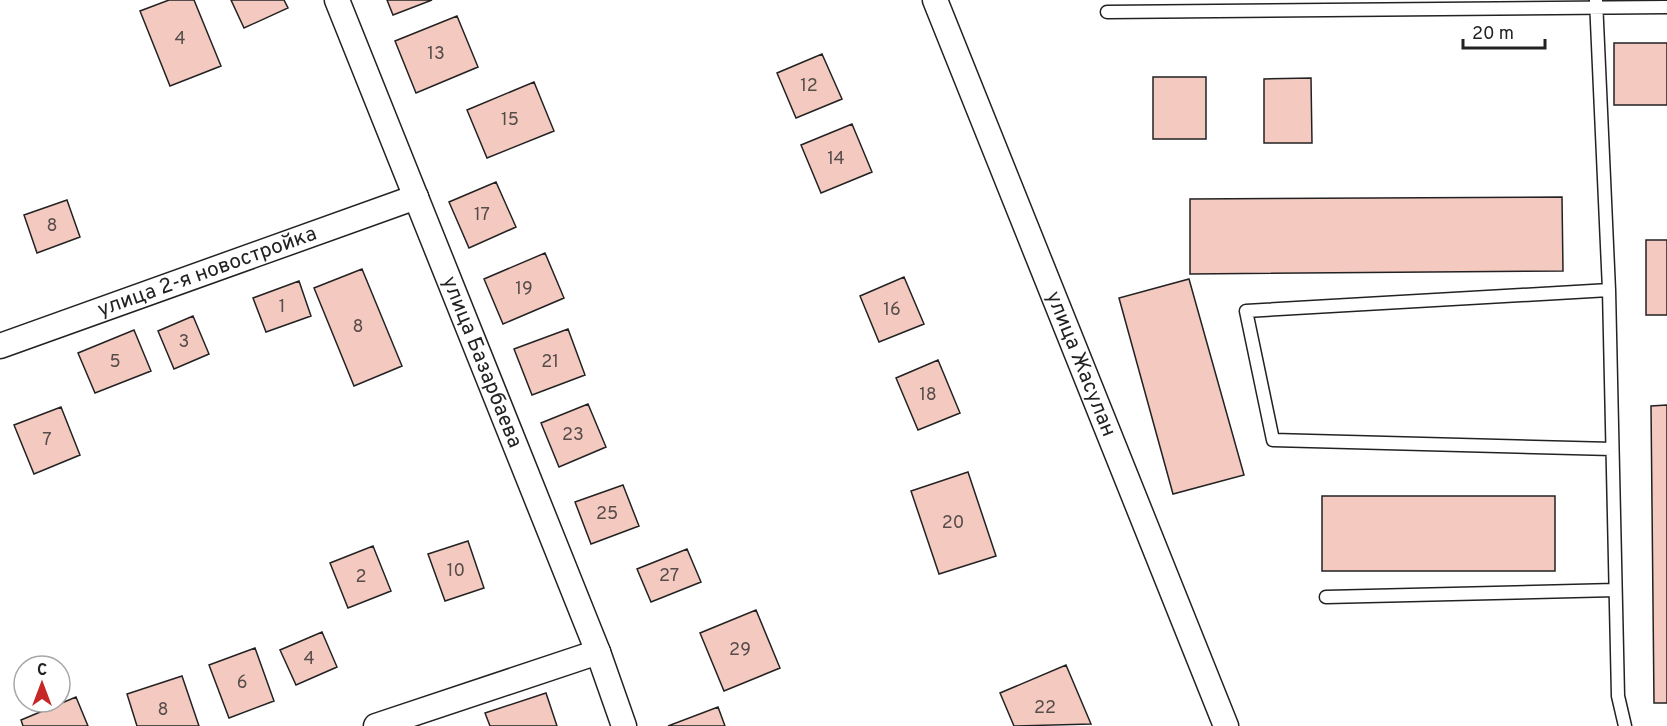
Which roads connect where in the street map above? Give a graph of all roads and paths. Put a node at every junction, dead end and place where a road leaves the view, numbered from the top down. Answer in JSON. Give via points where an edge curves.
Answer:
{"nodes":[{"id":1,"x":337,"y":0,"type":"edge"},
{"id":2,"x":935,"y":0,"type":"edge"},
{"id":3,"x":1596,"y":4,"type":"edge"},
{"id":4,"x":1667,"y":7,"type":"edge"},
{"id":5,"x":1107,"y":12,"type":"dead end"},
{"id":6,"x":416,"y":197,"type":"junction"},
{"id":7,"x":1609,"y":290,"type":"junction"},
{"id":8,"x":0,"y":346,"type":"edge"},
{"id":9,"x":1612,"y":449,"type":"junction"},
{"id":10,"x":1615,"y":590,"type":"junction"},
{"id":11,"x":1326,"y":597,"type":"dead end"},
{"id":12,"x":598,"y":652,"type":"junction"},
{"id":13,"x":376,"y":726,"type":"edge"},
{"id":14,"x":624,"y":726,"type":"edge"},
{"id":15,"x":1226,"y":726,"type":"edge"},
{"id":16,"x":1625,"y":726,"type":"edge"}],
"edges":[{"from":1,"to":6,"type":"street","name":"улица Базарбаева"},
{"from":2,"to":15,"type":"street","name":"улица Жасулан"},
{"from":3,"to":4,"type":"lane"},
{"from":3,"to":5,"type":"lane"},
{"from":3,"to":7,"type":"lane"},
{"from":6,"to":8,"type":"street","name":"улица 2-я новостройка"},
{"from":6,"to":12,"type":"street","name":"улица Базарбаева"},
{"from":7,"to":9,"type":"lane"},
{"from":7,"to":9,"type":"lane","via":[[1246,311],[1273,440]]},
{"from":9,"to":10,"type":"lane"},
{"from":10,"to":11,"type":"lane"},
{"from":10,"to":16,"type":"lane","via":[[1617,696]]},
{"from":12,"to":13,"type":"street"},
{"from":12,"to":14,"type":"street","name":"улица Базарбаева"}]}
